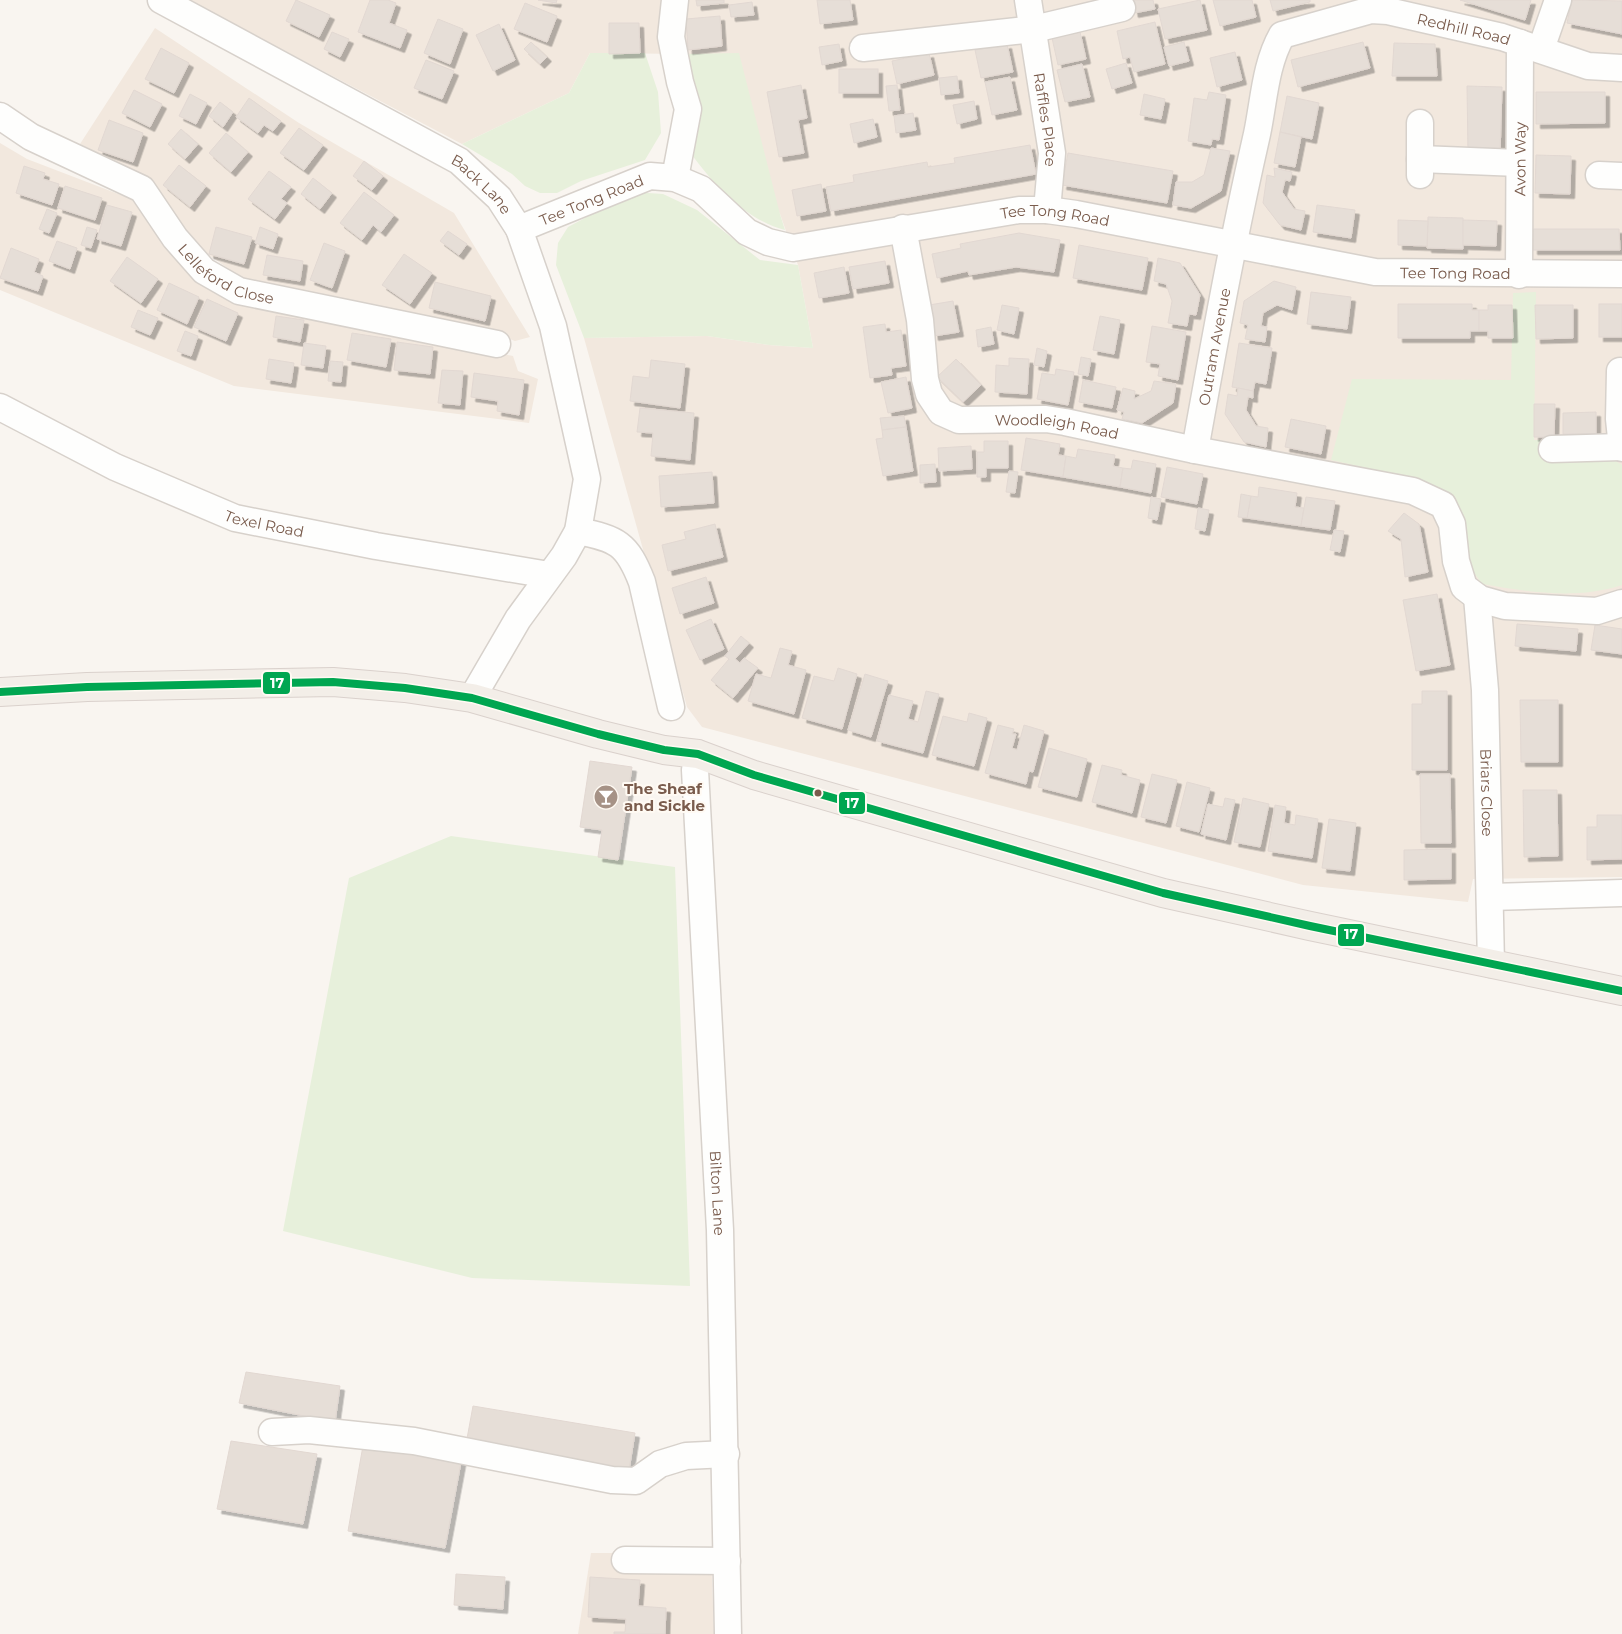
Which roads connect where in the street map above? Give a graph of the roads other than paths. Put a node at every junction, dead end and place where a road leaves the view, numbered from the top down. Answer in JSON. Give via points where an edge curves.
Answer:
{"nodes":[{"id":1,"x":161,"y":0,"type":"edge"},
{"id":2,"x":675,"y":0,"type":"edge"},
{"id":3,"x":1028,"y":0,"type":"edge"},
{"id":4,"x":1558,"y":0,"type":"edge"},
{"id":5,"x":1122,"y":8,"type":"dead end"},
{"id":6,"x":1034,"y":29,"type":"junction"},
{"id":7,"x":1530,"y":46,"type":"junction"},
{"id":8,"x":863,"y":48,"type":"dead end"},
{"id":9,"x":1622,"y":68,"type":"edge"},
{"id":10,"x":0,"y":116,"type":"edge"},
{"id":11,"x":1420,"y":123,"type":"dead end"},
{"id":12,"x":1519,"y":163,"type":"junction"},
{"id":13,"x":675,"y":178,"type":"junction"},
{"id":14,"x":1047,"y":210,"type":"junction"},
{"id":15,"x":903,"y":228,"type":"junction"},
{"id":16,"x":519,"y":229,"type":"junction"},
{"id":17,"x":1232,"y":243,"type":"junction"},
{"id":18,"x":1622,"y":274,"type":"edge"},
{"id":19,"x":1519,"y":275,"type":"junction"},
{"id":20,"x":497,"y":344,"type":"dead end"},
{"id":21,"x":1620,"y":371,"type":"dead end"},
{"id":22,"x":0,"y":408,"type":"edge"},
{"id":23,"x":1621,"y":447,"type":"edge"},
{"id":24,"x":1552,"y":449,"type":"dead end"},
{"id":25,"x":1195,"y":450,"type":"junction"},
{"id":26,"x":578,"y":531,"type":"junction"},
{"id":27,"x":548,"y":575,"type":"junction"},
{"id":28,"x":1477,"y":597,"type":"junction"},
{"id":29,"x":1622,"y":603,"type":"edge"},
{"id":30,"x":0,"y":692,"type":"edge"},
{"id":31,"x":472,"y":698,"type":"junction"},
{"id":32,"x":671,"y":707,"type":"dead end"},
{"id":33,"x":698,"y":754,"type":"junction"},
{"id":34,"x":1622,"y":893,"type":"edge"},
{"id":35,"x":1490,"y":896,"type":"junction"},
{"id":36,"x":1491,"y":964,"type":"junction"},
{"id":37,"x":1622,"y":990,"type":"edge"},
{"id":38,"x":272,"y":1432,"type":"dead end"},
{"id":39,"x":726,"y":1454,"type":"junction"},
{"id":40,"x":624,"y":1560,"type":"dead end"},
{"id":41,"x":727,"y":1561,"type":"junction"},
{"id":42,"x":728,"y":1634,"type":"edge"}],
"edges":[{"from":1,"to":16,"type":"street","name":"Back Lane","via":[[459,161],[499,198]]},
{"from":2,"to":13,"type":"street","via":[[671,37],[688,109]]},
{"from":3,"to":6,"type":"street","name":"Raffles Place"},
{"from":4,"to":7,"type":"street","name":"Avon Way"},
{"from":5,"to":6,"type":"street"},
{"from":6,"to":8,"type":"street"},
{"from":6,"to":14,"type":"street","name":"Raffles Place","via":[[1052,153]]},
{"from":7,"to":9,"type":"street","name":"Redhill Road","via":[[1588,66]]},
{"from":7,"to":12,"type":"street","name":"Avon Way"},
{"from":7,"to":17,"type":"street","name":"Redhill Road","via":[[1380,10],[1282,35],[1272,52]]},
{"from":10,"to":20,"type":"street","name":"Lelleford Close","via":[[38,141],[142,189],[175,238],[204,271],[239,292]]},
{"from":11,"to":12,"type":"street","via":[[1420,167]]},
{"from":12,"to":19,"type":"street","name":"Avon Way"},
{"from":13,"to":15,"type":"street","name":"Tee Tong Road","via":[[701,189],[747,232],[768,242],[793,248]]},
{"from":13,"to":16,"type":"street","name":"Tee Tong Road","via":[[650,176]]},
{"from":14,"to":15,"type":"street","name":"Tee Tong Road","via":[[1019,210]]},
{"from":14,"to":17,"type":"street","name":"Tee Tong Road"},
{"from":15,"to":25,"type":"street","name":"Woodleigh Road","via":[[920,320],[925,379],[929,394],[941,412],[959,420],[1046,419]]},
{"from":16,"to":26,"type":"street","name":"Back Lane","via":[[553,326],[587,479]]},
{"from":17,"to":19,"type":"street","name":"Tee Tong Road","via":[[1375,272]]},
{"from":17,"to":25,"type":"street","name":"Outram Avenue"},
{"from":18,"to":19,"type":"street","name":"Tee Tong Road"},
{"from":21,"to":23,"type":"street"},
{"from":22,"to":27,"type":"street","name":"Texel Road","via":[[115,467],[234,518]]},
{"from":23,"to":24,"type":"street"},
{"from":25,"to":28,"type":"street","name":"Woodleigh Road","via":[[1413,491],[1443,505],[1452,524],[1456,561],[1464,587]]},
{"from":26,"to":27,"type":"street","name":"Back Lane","via":[[564,556]]},
{"from":26,"to":32,"type":"street","via":[[610,538],[635,564]]},
{"from":27,"to":31,"type":"street","name":"Back Lane"},
{"from":28,"to":29,"type":"street","via":[[1505,606],[1597,611]]},
{"from":28,"to":35,"type":"street","name":"Briars Close","via":[[1485,690]]},
{"from":30,"to":31,"type":"main road","via":[[333,682]]},
{"from":31,"to":33,"type":"main road","via":[[598,734],[664,750]]},
{"from":33,"to":36,"type":"main road","via":[[754,775],[1163,893]]},
{"from":33,"to":39,"type":"street","name":"Bilton Lane","via":[[695,770],[720,1230]]},
{"from":34,"to":35,"type":"street"},
{"from":35,"to":36,"type":"street","name":"Briars Close"},
{"from":36,"to":37,"type":"main road"},
{"from":38,"to":39,"type":"street","via":[[309,1430],[414,1441],[612,1480],[636,1481],[660,1464],[686,1456]]},
{"from":39,"to":41,"type":"street","name":"Bilton Lane"},
{"from":40,"to":41,"type":"street"},
{"from":41,"to":42,"type":"street","name":"Bilton Lane"}]}
